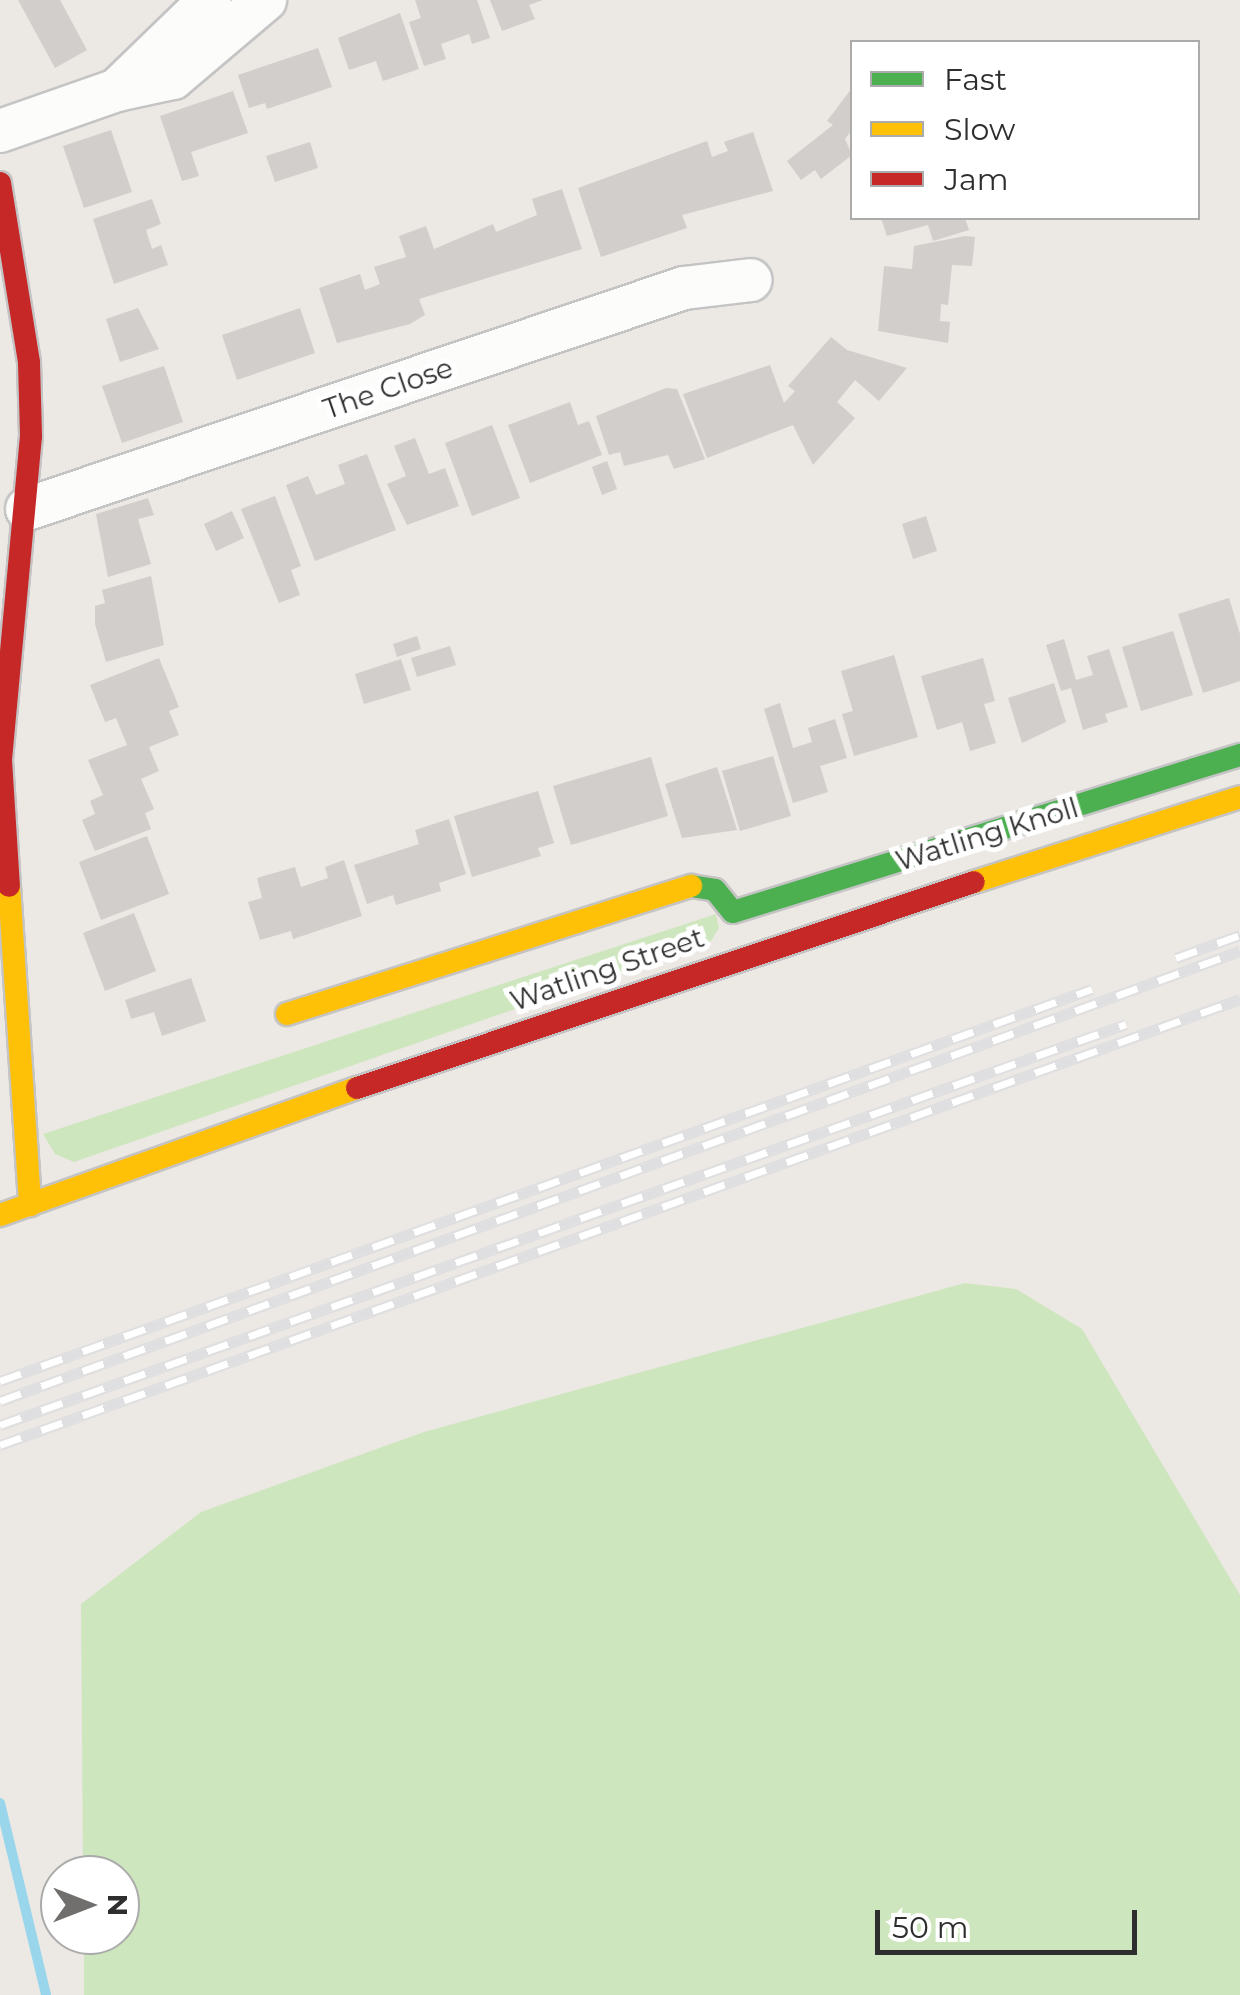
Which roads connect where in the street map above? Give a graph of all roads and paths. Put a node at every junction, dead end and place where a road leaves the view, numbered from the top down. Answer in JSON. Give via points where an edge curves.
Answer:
{"nodes":[{"id":1,"x":210,"y":0,"type":"edge"},
{"id":2,"x":265,"y":0,"type":"edge"},
{"id":3,"x":117,"y":90,"type":"junction"},
{"id":4,"x":0,"y":131,"type":"edge"},
{"id":5,"x":0,"y":183,"type":"edge"},
{"id":6,"x":751,"y":280,"type":"dead end"},
{"id":7,"x":27,"y":509,"type":"junction"},
{"id":8,"x":1240,"y":756,"type":"edge"},
{"id":9,"x":1240,"y":798,"type":"edge"},
{"id":10,"x":733,"y":912,"type":"junction"},
{"id":11,"x":745,"y":954,"type":"junction"},
{"id":12,"x":288,"y":1014,"type":"dead end"},
{"id":13,"x":30,"y":1205,"type":"junction"},
{"id":14,"x":0,"y":1215,"type":"edge"}],
"edges":[{"from":1,"to":3,"type":"street"},
{"from":2,"to":3,"type":"street","via":[[173,78]]},
{"from":3,"to":4,"type":"street"},
{"from":5,"to":7,"type":"street","via":[[28,363]]},
{"from":6,"to":7,"type":"street","name":"The Close","via":[[684,288]]},
{"from":7,"to":13,"type":"street","via":[[1,760]]},
{"from":8,"to":10,"type":"street","name":"Watling Knoll"},
{"from":9,"to":11,"type":"street","name":"Watling Street"},
{"from":10,"to":11,"type":"street"},
{"from":10,"to":12,"type":"street","via":[[715,890],[684,885]]},
{"from":11,"to":13,"type":"street","name":"Watling Street"},
{"from":13,"to":14,"type":"street","name":"Watling Street"}]}
